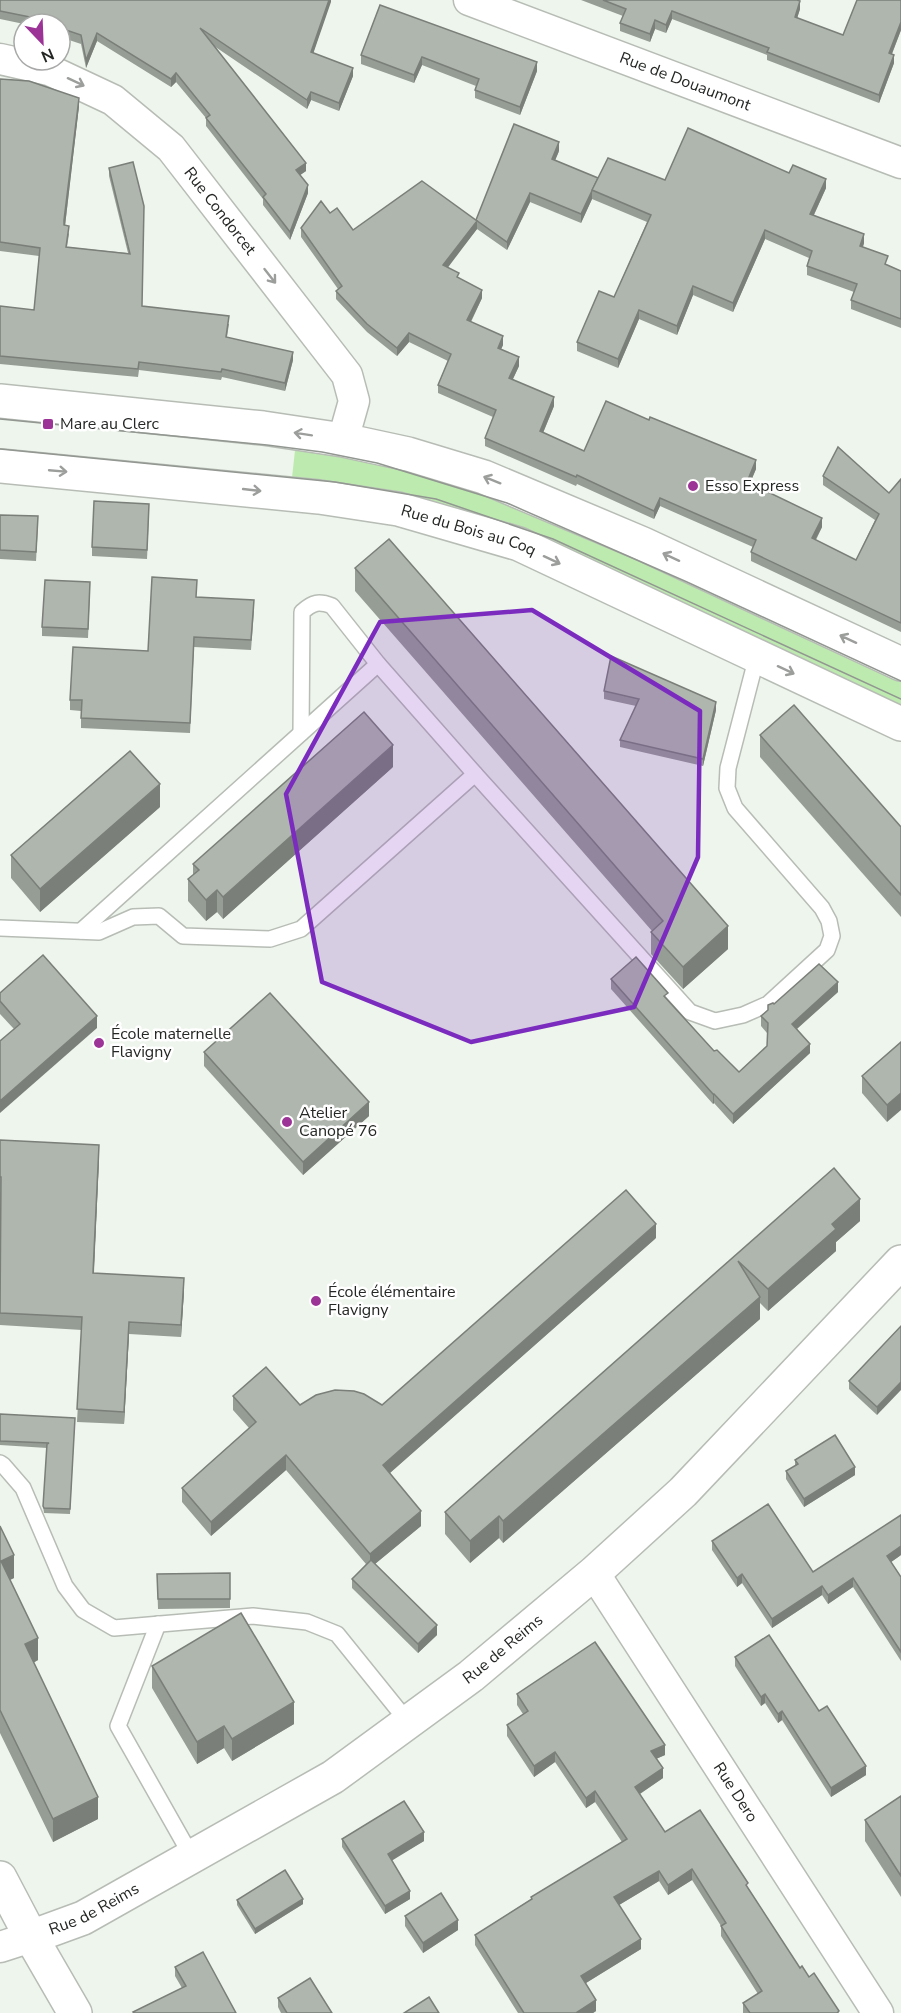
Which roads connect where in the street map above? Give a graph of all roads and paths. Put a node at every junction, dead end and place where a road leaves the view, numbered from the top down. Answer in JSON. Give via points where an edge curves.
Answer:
{"nodes":[{"id":1,"x":469,"y":0,"type":"edge"},
{"id":2,"x":0,"y":59,"type":"edge"},
{"id":3,"x":901,"y":163,"type":"edge"},
{"id":4,"x":0,"y":401,"type":"edge"},
{"id":5,"x":343,"y":440,"type":"junction"},
{"id":6,"x":0,"y":466,"type":"edge"},
{"id":7,"x":757,"y":656,"type":"junction"},
{"id":8,"x":378,"y":664,"type":"junction"},
{"id":9,"x":901,"y":664,"type":"edge"},
{"id":10,"x":901,"y":724,"type":"edge"},
{"id":11,"x":301,"y":733,"type":"junction"},
{"id":12,"x":475,"y":774,"type":"junction"},
{"id":13,"x":0,"y":928,"type":"edge"},
{"id":14,"x":81,"y":931,"type":"junction"},
{"id":15,"x":901,"y":1262,"type":"edge"},
{"id":16,"x":0,"y":1463,"type":"edge"},
{"id":17,"x":594,"y":1573,"type":"junction"},
{"id":18,"x":158,"y":1624,"type":"junction"},
{"id":19,"x":408,"y":1722,"type":"junction"},
{"id":20,"x":192,"y":1857,"type":"junction"},
{"id":21,"x":0,"y":1878,"type":"edge"},
{"id":22,"x":31,"y":1937,"type":"junction"},
{"id":23,"x":0,"y":1947,"type":"edge"},
{"id":24,"x":75,"y":2013,"type":"edge"},
{"id":25,"x":878,"y":2013,"type":"edge"}],
"edges":[{"from":1,"to":3,"type":"street","name":"Rue de Douaumont"},
{"from":2,"to":5,"type":"street","name":"Rue Condorcet","one_way":true,"via":[[50,70],[113,99],[171,148],[347,375],[354,401]]},
{"from":5,"to":4,"type":"main road","one_way":true},
{"from":9,"to":5,"type":"main road","one_way":true,"via":[[643,544],[484,477]]},
{"from":6,"to":7,"type":"main road","name":"Rue du Bois au Coq","one_way":true,"via":[[319,497],[398,509],[519,544]]},
{"from":7,"to":10,"type":"main road","name":"Rue du Bois au Coq","one_way":true},
{"from":7,"to":12,"type":"lane","via":[[728,768],[727,788],[735,808],[822,908],[832,936],[827,950],[768,1004],[743,1015],[715,1021],[690,1011]]},
{"from":8,"to":11,"type":"lane"},
{"from":8,"to":11,"type":"lane","via":[[332,606],[320,602],[302,612]]},
{"from":8,"to":12,"type":"lane"},
{"from":11,"to":14,"type":"lane"},
{"from":12,"to":14,"type":"lane","via":[[301,928],[270,939],[183,936],[159,916],[133,917],[99,932]]},
{"from":13,"to":14,"type":"lane"},
{"from":15,"to":17,"type":"main road","name":"Rue de Reims","via":[[683,1492]]},
{"from":16,"to":18,"type":"lane","via":[[23,1488],[65,1586],[83,1610],[114,1628]]},
{"from":17,"to":19,"type":"main road","name":"Rue de Reims","via":[[471,1676]]},
{"from":17,"to":25,"type":"street","name":"Rue Dero"},
{"from":18,"to":19,"type":"lane","via":[[253,1616],[308,1622],[338,1634]]},
{"from":18,"to":20,"type":"lane","via":[[118,1726]]},
{"from":19,"to":20,"type":"main road","name":"Rue de Reims","via":[[333,1777]]},
{"from":20,"to":22,"type":"main road","name":"Rue de Reims","via":[[83,1918]]},
{"from":21,"to":22,"type":"main road"},
{"from":22,"to":23,"type":"street"},
{"from":22,"to":24,"type":"main road"}]}
